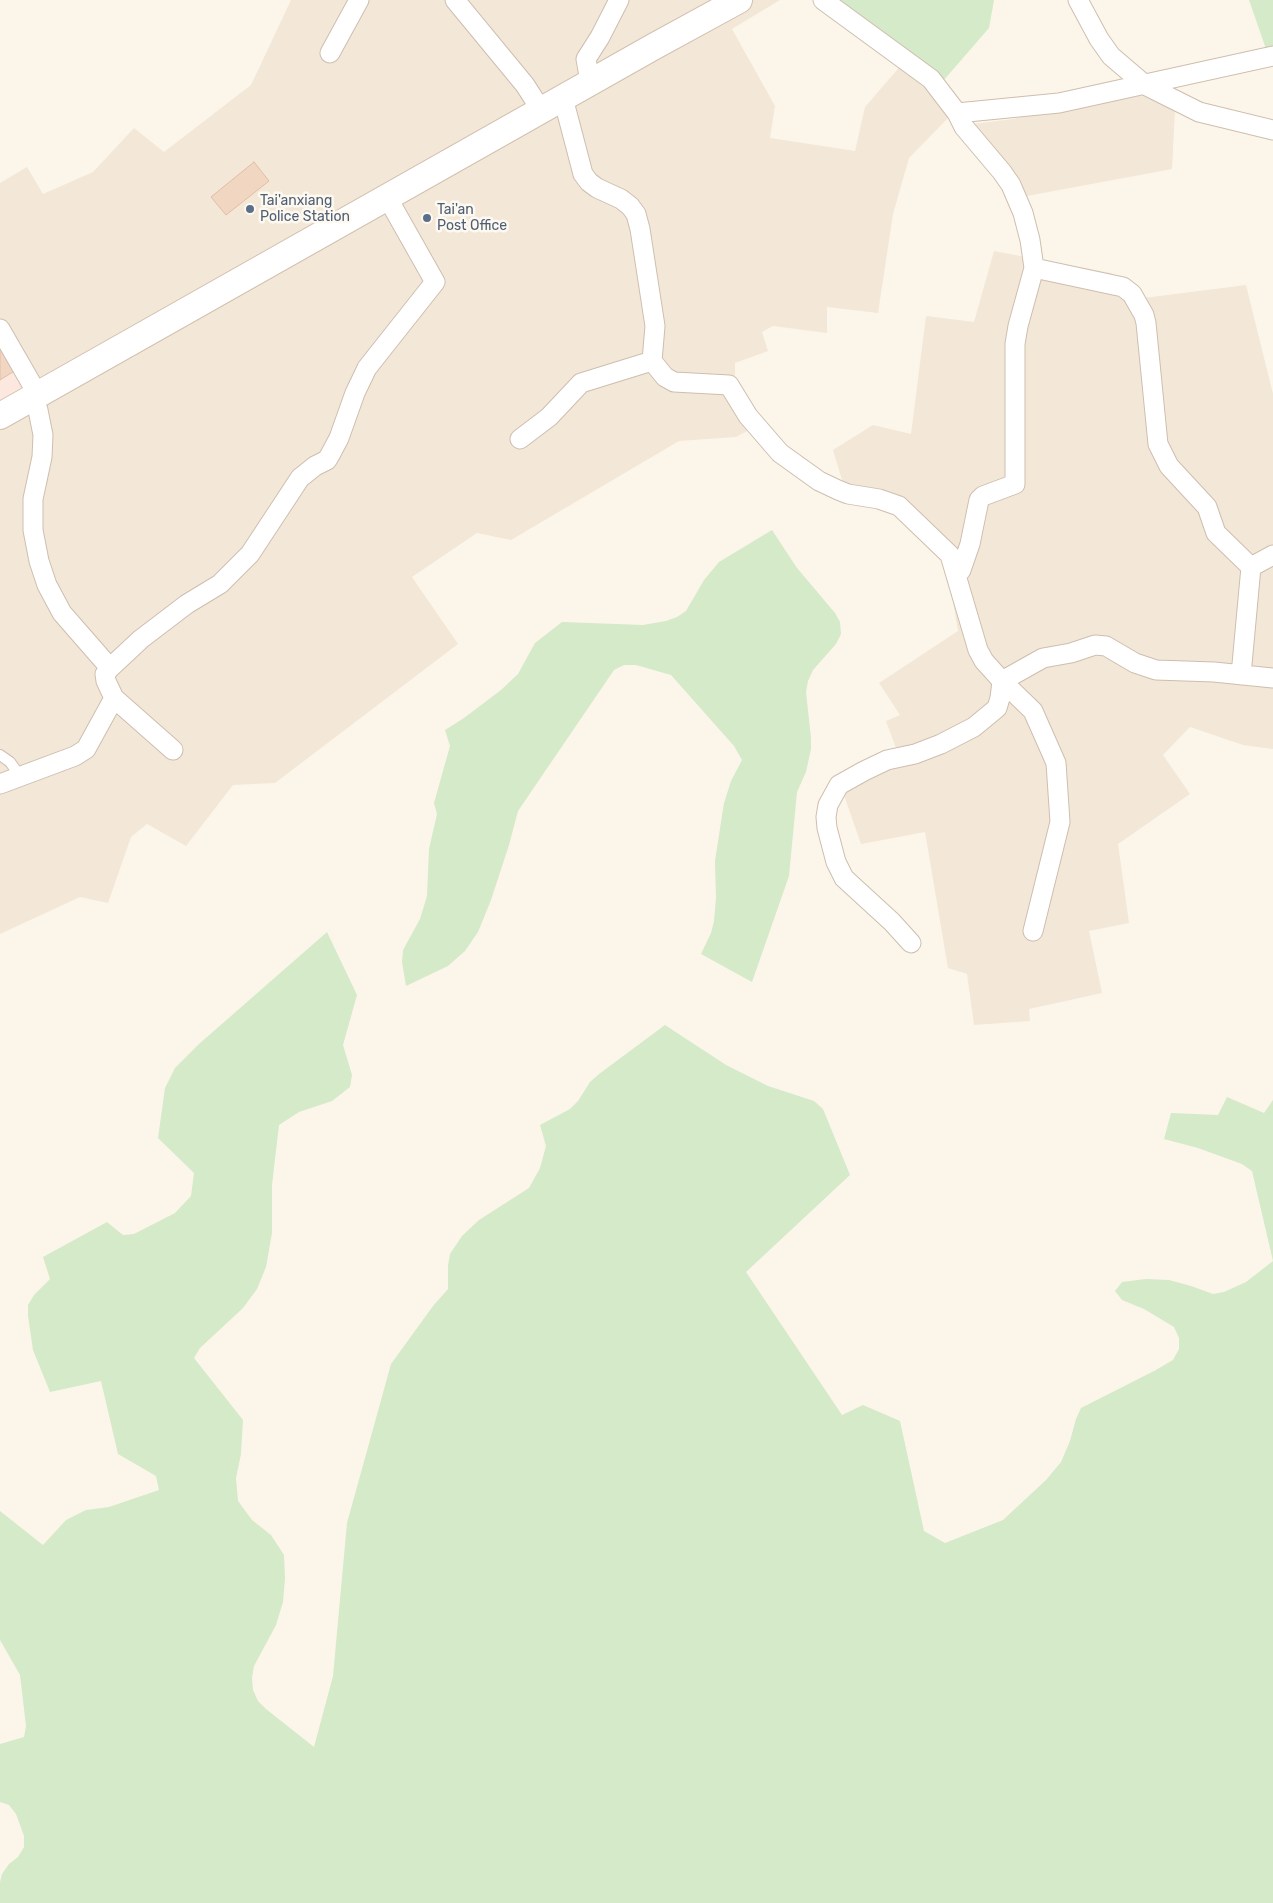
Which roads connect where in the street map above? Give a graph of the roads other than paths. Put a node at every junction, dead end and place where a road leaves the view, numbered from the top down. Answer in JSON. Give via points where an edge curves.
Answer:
{"nodes":[{"id":1,"x":359,"y":0,"type":"edge"},
{"id":2,"x":455,"y":0,"type":"edge"},
{"id":3,"x":619,"y":0,"type":"edge"},
{"id":4,"x":739,"y":0,"type":"edge"},
{"id":5,"x":823,"y":0,"type":"edge"},
{"id":6,"x":1078,"y":0,"type":"edge"},
{"id":7,"x":330,"y":53,"type":"dead end"},
{"id":8,"x":1273,"y":56,"type":"edge"},
{"id":9,"x":590,"y":82,"type":"junction"},
{"id":10,"x":1145,"y":85,"type":"junction"},
{"id":11,"x":552,"y":104,"type":"junction"},
{"id":12,"x":957,"y":113,"type":"junction"},
{"id":13,"x":1273,"y":130,"type":"edge"},
{"id":14,"x":387,"y":197,"type":"junction"},
{"id":15,"x":1034,"y":268,"type":"junction"},
{"id":16,"x":0,"y":329,"type":"edge"},
{"id":17,"x":652,"y":361,"type":"junction"},
{"id":18,"x":35,"y":396,"type":"junction"},
{"id":19,"x":0,"y":416,"type":"edge"},
{"id":20,"x":520,"y":439,"type":"dead end"},
{"id":21,"x":1273,"y":556,"type":"edge"},
{"id":22,"x":1251,"y":567,"type":"junction"},
{"id":23,"x":957,"y":575,"type":"junction"},
{"id":24,"x":110,"y":668,"type":"junction"},
{"id":25,"x":1241,"y":675,"type":"junction"},
{"id":26,"x":1273,"y":678,"type":"edge"},
{"id":27,"x":1002,"y":681,"type":"junction"},
{"id":28,"x":114,"y":698,"type":"junction"},
{"id":29,"x":173,"y":750,"type":"dead end"},
{"id":30,"x":0,"y":755,"type":"edge"},
{"id":31,"x":20,"y":776,"type":"junction"},
{"id":32,"x":0,"y":784,"type":"edge"},
{"id":33,"x":1033,"y":931,"type":"dead end"},
{"id":34,"x":910,"y":943,"type":"dead end"}],
"edges":[{"from":1,"to":7,"type":"street"},
{"from":2,"to":11,"type":"street","via":[[525,85]]},
{"from":3,"to":9,"type":"street","via":[[586,59]]},
{"from":4,"to":9,"type":"main road"},
{"from":5,"to":12,"type":"street","via":[[931,79]]},
{"from":6,"to":10,"type":"street","via":[[1111,56]]},
{"from":8,"to":10,"type":"street"},
{"from":9,"to":11,"type":"main road"},
{"from":10,"to":12,"type":"street","via":[[1060,103]]},
{"from":10,"to":13,"type":"street","via":[[1198,112]]},
{"from":11,"to":14,"type":"main road"},
{"from":11,"to":17,"type":"street","via":[[589,182],[621,199],[636,214],[655,326]]},
{"from":12,"to":15,"type":"street","via":[[1016,196],[1030,240]]},
{"from":14,"to":18,"type":"main road"},
{"from":14,"to":24,"type":"street","via":[[434,282],[367,368],[327,460],[300,478],[250,554],[220,584],[141,639]]},
{"from":15,"to":22,"type":"street","via":[[1123,287],[1132,294],[1146,323],[1158,444],[1169,466],[1207,507],[1216,532]]},
{"from":15,"to":23,"type":"street","via":[[1015,344],[1015,484],[979,500],[970,544]]},
{"from":16,"to":18,"type":"street"},
{"from":17,"to":20,"type":"street","via":[[586,380],[549,417]]},
{"from":17,"to":23,"type":"street","via":[[665,377],[674,382],[729,385],[748,416],[780,452],[819,481],[838,490],[899,506],[950,555]]},
{"from":18,"to":19,"type":"main road"},
{"from":18,"to":24,"type":"street","via":[[43,435],[42,458],[33,499],[34,543],[47,585],[62,614]]},
{"from":21,"to":22,"type":"street"},
{"from":22,"to":25,"type":"street"},
{"from":23,"to":27,"type":"street","via":[[978,650]]},
{"from":24,"to":28,"type":"street","via":[[105,674]]},
{"from":25,"to":26,"type":"street"},
{"from":25,"to":27,"type":"street","via":[[1156,670],[1095,644],[1043,658]]},
{"from":27,"to":33,"type":"street","via":[[1033,711],[1056,763],[1060,822]]},
{"from":27,"to":34,"type":"street","via":[[997,708],[974,727],[941,744],[887,760],[864,771],[839,786],[828,805],[829,836],[844,878]]},
{"from":28,"to":29,"type":"street"},
{"from":28,"to":31,"type":"street","via":[[86,749],[76,756]]},
{"from":30,"to":31,"type":"lane"},
{"from":31,"to":32,"type":"street"}]}
